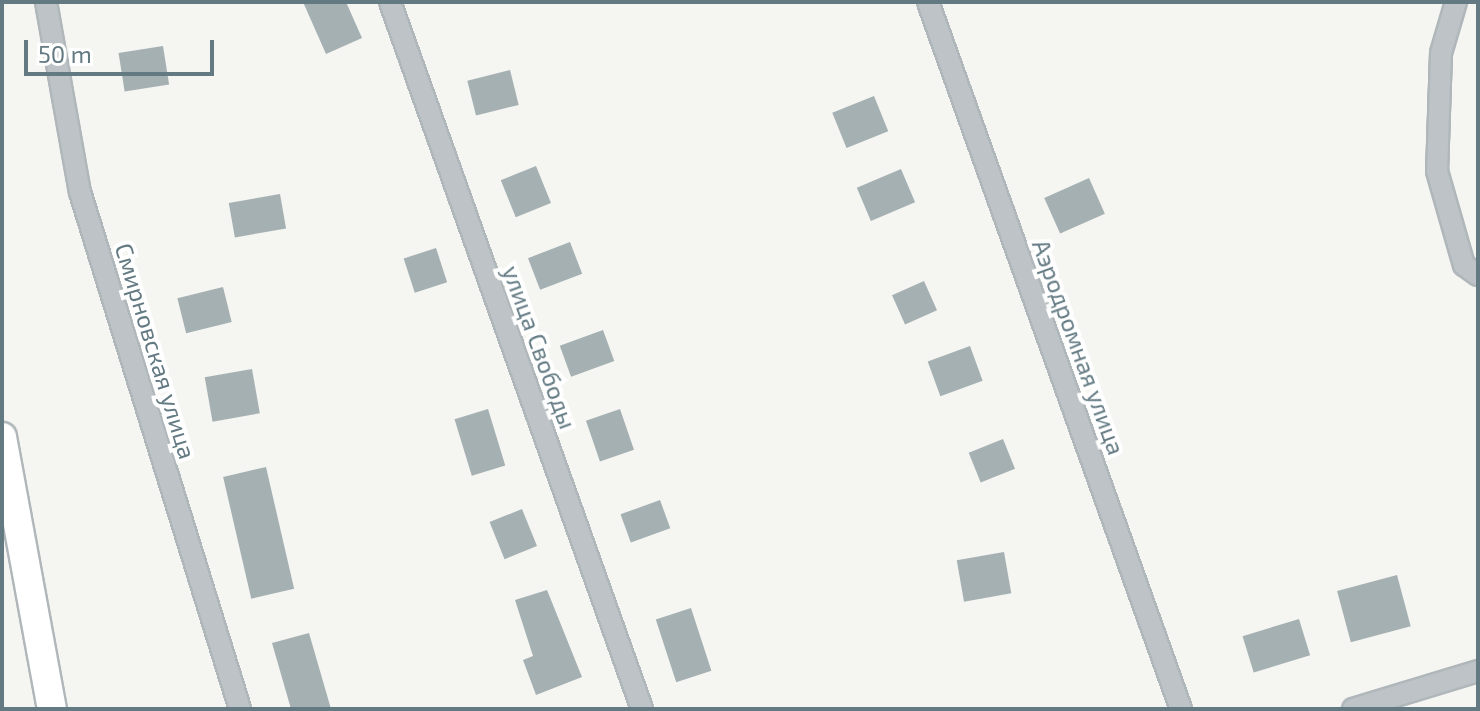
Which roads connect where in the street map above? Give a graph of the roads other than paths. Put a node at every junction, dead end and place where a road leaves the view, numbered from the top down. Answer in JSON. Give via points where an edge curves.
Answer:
{"nodes":[{"id":1,"x":46,"y":2,"type":"edge"},
{"id":2,"x":390,"y":2,"type":"edge"},
{"id":3,"x":928,"y":2,"type":"edge"},
{"id":4,"x":1456,"y":2,"type":"edge"},
{"id":5,"x":1478,"y":275,"type":"edge"},
{"id":6,"x":2,"y":437,"type":"edge"},
{"id":7,"x":1478,"y":671,"type":"edge"},
{"id":8,"x":52,"y":709,"type":"edge"},
{"id":9,"x":240,"y":709,"type":"edge"},
{"id":10,"x":642,"y":709,"type":"edge"},
{"id":11,"x":1181,"y":709,"type":"edge"},
{"id":12,"x":1353,"y":709,"type":"edge"}],
"edges":[{"from":1,"to":9,"type":"street","name":"Смирновская улица","via":[[80,192]]},
{"from":2,"to":10,"type":"street","name":"улица Свободы"},
{"from":3,"to":11,"type":"street","name":"Аэродромная улица"},
{"from":4,"to":5,"type":"street","via":[[1441,53],[1437,171],[1464,265]]},
{"from":6,"to":8,"type":"main road"},
{"from":7,"to":12,"type":"street"}]}
